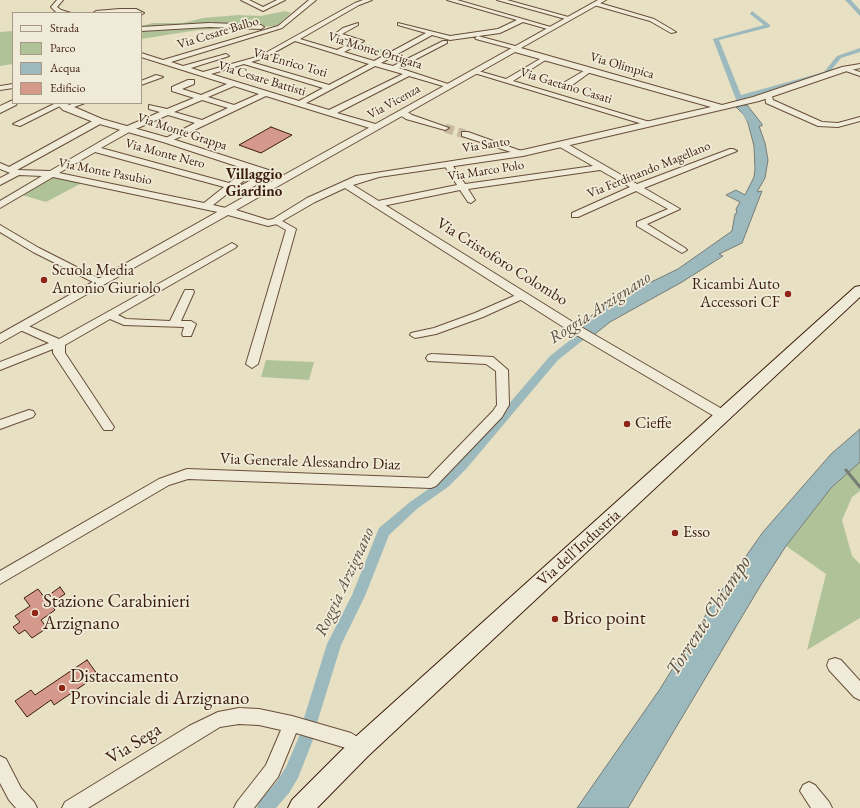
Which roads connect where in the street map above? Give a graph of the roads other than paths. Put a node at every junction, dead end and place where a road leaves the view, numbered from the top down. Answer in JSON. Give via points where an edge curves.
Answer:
{"nodes":[{"id":1,"x":60,"y":0,"type":"edge"},
{"id":2,"x":244,"y":0,"type":"edge"},
{"id":3,"x":282,"y":0,"type":"edge"},
{"id":4,"x":313,"y":0,"type":"edge"},
{"id":5,"x":369,"y":0,"type":"edge"},
{"id":6,"x":450,"y":0,"type":"edge"},
{"id":7,"x":500,"y":0,"type":"edge"},
{"id":8,"x":600,"y":2,"type":"edge"},
{"id":9,"x":59,"y":12,"type":"edge"},
{"id":10,"x":108,"y":12,"type":"edge"},
{"id":11,"x":138,"y":12,"type":"edge"},
{"id":12,"x":569,"y":18,"type":"junction"},
{"id":13,"x":523,"y":20,"type":"junction"},
{"id":14,"x":356,"y":24,"type":"dead end"},
{"id":15,"x":400,"y":24,"type":"dead end"},
{"id":16,"x":261,"y":27,"type":"junction"},
{"id":17,"x":280,"y":27,"type":"junction"},
{"id":18,"x":551,"y":28,"type":"junction"},
{"id":19,"x":142,"y":29,"type":"edge"},
{"id":20,"x":673,"y":32,"type":"dead end"},
{"id":21,"x":431,"y":33,"type":"junction"},
{"id":22,"x":173,"y":35,"type":"dead end"},
{"id":23,"x":478,"y":38,"type":"dead end"},
{"id":24,"x":294,"y":39,"type":"junction"},
{"id":25,"x":445,"y":42,"type":"dead end"},
{"id":26,"x":516,"y":49,"type":"junction"},
{"id":27,"x":338,"y":52,"type":"junction"},
{"id":28,"x":142,"y":55,"type":"edge"},
{"id":29,"x":226,"y":56,"type":"dead end"},
{"id":30,"x":545,"y":58,"type":"junction"},
{"id":31,"x":162,"y":62,"type":"junction"},
{"id":32,"x":243,"y":62,"type":"junction"},
{"id":33,"x":374,"y":64,"type":"junction"},
{"id":34,"x":860,"y":66,"type":"edge"},
{"id":35,"x":183,"y":68,"type":"junction"},
{"id":36,"x":393,"y":69,"type":"junction"},
{"id":37,"x":845,"y":69,"type":"junction"},
{"id":38,"x":589,"y":70,"type":"junction"},
{"id":39,"x":475,"y":72,"type":"junction"},
{"id":40,"x":203,"y":74,"type":"junction"},
{"id":41,"x":408,"y":74,"type":"junction"},
{"id":42,"x":860,"y":74,"type":"edge"},
{"id":43,"x":159,"y":77,"type":"dead end"},
{"id":44,"x":507,"y":81,"type":"junction"},
{"id":45,"x":191,"y":82,"type":"dead end"},
{"id":46,"x":142,"y":83,"type":"edge"},
{"id":47,"x":234,"y":83,"type":"junction"},
{"id":48,"x":568,"y":84,"type":"dead end"},
{"id":49,"x":12,"y":86,"type":"edge"},
{"id":50,"x":450,"y":86,"type":"junction"},
{"id":51,"x":0,"y":88,"type":"edge"},
{"id":52,"x":331,"y":88,"type":"junction"},
{"id":53,"x":266,"y":93,"type":"junction"},
{"id":54,"x":204,"y":97,"type":"junction"},
{"id":55,"x":769,"y":98,"type":"junction"},
{"id":56,"x":301,"y":103,"type":"junction"},
{"id":57,"x":12,"y":104,"type":"edge"},
{"id":58,"x":62,"y":105,"type":"edge"},
{"id":59,"x":152,"y":107,"type":"dead end"},
{"id":60,"x":723,"y":107,"type":"junction"},
{"id":61,"x":235,"y":108,"type":"junction"},
{"id":62,"x":0,"y":110,"type":"edge"},
{"id":63,"x":168,"y":112,"type":"junction"},
{"id":64,"x":330,"y":113,"type":"junction"},
{"id":65,"x":403,"y":113,"type":"junction"},
{"id":66,"x":860,"y":119,"type":"edge"},
{"id":67,"x":99,"y":121,"type":"junction"},
{"id":68,"x":202,"y":123,"type":"junction"},
{"id":69,"x":649,"y":123,"type":"junction"},
{"id":70,"x":17,"y":124,"type":"dead end"},
{"id":71,"x":376,"y":127,"type":"junction"},
{"id":72,"x":445,"y":128,"type":"tunnel mouth"},
{"id":73,"x":128,"y":129,"type":"junction"},
{"id":74,"x":465,"y":134,"type":"tunnel mouth"},
{"id":75,"x":166,"y":140,"type":"junction"},
{"id":76,"x":561,"y":144,"type":"junction"},
{"id":77,"x":94,"y":149,"type":"junction"},
{"id":78,"x":734,"y":151,"type":"dead end"},
{"id":79,"x":523,"y":153,"type":"junction"},
{"id":80,"x":448,"y":165,"type":"junction"},
{"id":81,"x":0,"y":166,"type":"edge"},
{"id":82,"x":600,"y":167,"type":"junction"},
{"id":83,"x":253,"y":169,"type":"junction"},
{"id":84,"x":14,"y":171,"type":"junction"},
{"id":85,"x":50,"y":174,"type":"junction"},
{"id":86,"x":269,"y":174,"type":"junction"},
{"id":87,"x":284,"y":178,"type":"junction"},
{"id":88,"x":0,"y":182,"type":"edge"},
{"id":89,"x":345,"y":184,"type":"junction"},
{"id":90,"x":230,"y":186,"type":"junction"},
{"id":91,"x":637,"y":186,"type":"junction"},
{"id":92,"x":462,"y":187,"type":"junction"},
{"id":93,"x":242,"y":189,"type":"junction"},
{"id":94,"x":258,"y":194,"type":"junction"},
{"id":95,"x":471,"y":200,"type":"dead end"},
{"id":96,"x":378,"y":204,"type":"junction"},
{"id":97,"x":0,"y":205,"type":"edge"},
{"id":98,"x":206,"y":206,"type":"junction"},
{"id":99,"x":228,"y":211,"type":"junction"},
{"id":100,"x":575,"y":214,"type":"dead end"},
{"id":101,"x":277,"y":221,"type":"junction"},
{"id":102,"x":0,"y":228,"type":"edge"},
{"id":103,"x":232,"y":246,"type":"dead end"},
{"id":104,"x":682,"y":250,"type":"dead end"},
{"id":105,"x":101,"y":282,"type":"junction"},
{"id":106,"x":860,"y":290,"type":"edge"},
{"id":107,"x":189,"y":292,"type":"dead end"},
{"id":108,"x":523,"y":295,"type":"junction"},
{"id":109,"x":111,"y":315,"type":"junction"},
{"id":110,"x":174,"y":324,"type":"junction"},
{"id":111,"x":22,"y":327,"type":"junction"},
{"id":112,"x":187,"y":334,"type":"dead end"},
{"id":113,"x":415,"y":335,"type":"dead end"},
{"id":114,"x":0,"y":339,"type":"edge"},
{"id":115,"x":59,"y":343,"type":"junction"},
{"id":116,"x":432,"y":358,"type":"dead end"},
{"id":117,"x":252,"y":364,"type":"dead end"},
{"id":118,"x":0,"y":366,"type":"edge"},
{"id":119,"x":29,"y":414,"type":"dead end"},
{"id":120,"x":724,"y":416,"type":"junction"},
{"id":121,"x":0,"y":425,"type":"edge"},
{"id":122,"x":108,"y":427,"type":"dead end"},
{"id":123,"x":0,"y":578,"type":"edge"},
{"id":124,"x":835,"y":665,"type":"dead end"},
{"id":125,"x":860,"y":692,"type":"edge"},
{"id":126,"x":292,"y":724,"type":"junction"},
{"id":127,"x":360,"y":748,"type":"junction"},
{"id":128,"x":0,"y":765,"type":"edge"},
{"id":129,"x":809,"y":791,"type":"dead end"},
{"id":130,"x":28,"y":808,"type":"edge"},
{"id":131,"x":71,"y":808,"type":"edge"},
{"id":132,"x":243,"y":808,"type":"edge"},
{"id":133,"x":300,"y":808,"type":"edge"},
{"id":134,"x":823,"y":808,"type":"edge"}],
"edges":[{"from":1,"to":9,"type":"street","via":[[54,8]]},
{"from":2,"to":3,"type":"street","via":[[263,9]]},
{"from":4,"to":17,"type":"street","name":"Via Cesare Balbo"},
{"from":5,"to":24,"type":"street"},
{"from":6,"to":13,"type":"street"},
{"from":7,"to":12,"type":"street"},
{"from":8,"to":12,"type":"street","name":"Via Vicenza"},
{"from":8,"to":20,"type":"street","via":[[652,20]]},
{"from":10,"to":11,"type":"street"},
{"from":12,"to":18,"type":"street","name":"Via Vicenza"},
{"from":13,"to":18,"type":"street"},
{"from":13,"to":21,"type":"street","via":[[500,31],[450,38]]},
{"from":14,"to":27,"type":"street","via":[[344,29],[337,36],[361,41]]},
{"from":15,"to":21,"type":"street"},
{"from":16,"to":17,"type":"street","name":"Via Cesare Balbo"},
{"from":16,"to":19,"type":"street"},
{"from":16,"to":22,"type":"street","name":"Via Cesare Balbo","via":[[213,28]]},
{"from":17,"to":31,"type":"street","name":"Via Cesare Balbo"},
{"from":18,"to":26,"type":"street","name":"Via Vicenza"},
{"from":21,"to":33,"type":"street"},
{"from":23,"to":26,"type":"street"},
{"from":24,"to":27,"type":"street","name":"Via Monte Ortigara"},
{"from":24,"to":32,"type":"street","via":[[262,57]]},
{"from":25,"to":36,"type":"street"},
{"from":26,"to":30,"type":"street","name":"Via Olimpica"},
{"from":26,"to":39,"type":"street","name":"Via Vicenza"},
{"from":27,"to":33,"type":"street","name":"Via Monte Ortigara"},
{"from":28,"to":31,"type":"street","name":"Via Cesare Battisti"},
{"from":29,"to":35,"type":"street"},
{"from":30,"to":38,"type":"street","name":"Via Olimpica"},
{"from":30,"to":44,"type":"street"},
{"from":31,"to":35,"type":"street","name":"Via Cesare Battisti"},
{"from":32,"to":40,"type":"street"},
{"from":32,"to":52,"type":"street","name":"Via Enrico Toti"},
{"from":33,"to":36,"type":"street","name":"Via Monte Ortigara"},
{"from":33,"to":52,"type":"street"},
{"from":34,"to":37,"type":"street","name":"Via Santo"},
{"from":35,"to":40,"type":"street","name":"Via Cesare Battisti"},
{"from":36,"to":41,"type":"street","name":"Via Monte Ortigara"},
{"from":37,"to":42,"type":"street"},
{"from":37,"to":55,"type":"street","name":"Via Santo"},
{"from":38,"to":48,"type":"street"},
{"from":38,"to":60,"type":"street","name":"Via Olimpica"},
{"from":39,"to":44,"type":"street","name":"Via Gaetano Casati"},
{"from":39,"to":50,"type":"street","name":"Via Vicenza"},
{"from":40,"to":47,"type":"street","name":"Via Cesare Battisti"},
{"from":41,"to":50,"type":"street","name":"Via Monte Ortigara"},
{"from":41,"to":64,"type":"street"},
{"from":43,"to":46,"type":"street"},
{"from":44,"to":69,"type":"street","name":"Via Gaetano Casati"},
{"from":45,"to":54,"type":"street","via":[[175,89]]},
{"from":47,"to":53,"type":"street","name":"Via Cesare Battisti"},
{"from":47,"to":54,"type":"street"},
{"from":49,"to":51,"type":"street"},
{"from":50,"to":65,"type":"street","name":"Via Vicenza"},
{"from":52,"to":56,"type":"street"},
{"from":53,"to":56,"type":"street","name":"Via Cesare Battisti"},
{"from":53,"to":61,"type":"street"},
{"from":54,"to":61,"type":"street"},
{"from":54,"to":63,"type":"street"},
{"from":55,"to":60,"type":"street","name":"Via Santo"},
{"from":55,"to":66,"type":"street","via":[[821,124],[838,125]]},
{"from":56,"to":64,"type":"street","name":"Via Cesare Battisti"},
{"from":57,"to":62,"type":"street"},
{"from":58,"to":67,"type":"street","name":"Via Monte Grappa"},
{"from":58,"to":70,"type":"street"},
{"from":59,"to":63,"type":"street"},
{"from":60,"to":69,"type":"street","name":"Via Santo"},
{"from":61,"to":68,"type":"street"},
{"from":63,"to":68,"type":"street"},
{"from":63,"to":73,"type":"street"},
{"from":64,"to":71,"type":"street","name":"Via Cesare Battisti"},
{"from":65,"to":71,"type":"street","name":"Via Vicenza"},
{"from":65,"to":72,"type":"street"},
{"from":67,"to":73,"type":"street","name":"Via Monte Grappa"},
{"from":67,"to":84,"type":"street"},
{"from":68,"to":75,"type":"street"},
{"from":69,"to":76,"type":"street","name":"Via Santo"},
{"from":71,"to":87,"type":"street","name":"Via Vicenza"},
{"from":73,"to":75,"type":"street","name":"Via Monte Grappa"},
{"from":73,"to":77,"type":"street"},
{"from":74,"to":79,"type":"street"},
{"from":75,"to":83,"type":"street","name":"Via Monte Grappa"},
{"from":76,"to":79,"type":"street","name":"Via Santo"},
{"from":76,"to":82,"type":"street"},
{"from":77,"to":85,"type":"street"},
{"from":77,"to":90,"type":"street","name":"Via Monte Nero"},
{"from":78,"to":91,"type":"street","name":"Via Ferdinando Magellano"},
{"from":79,"to":80,"type":"street","name":"Via Santo"},
{"from":80,"to":89,"type":"street","name":"Via Santo","via":[[379,174]]},
{"from":80,"to":92,"type":"street"},
{"from":81,"to":84,"type":"street","name":"Via Monte Pasubio"},
{"from":82,"to":91,"type":"street"},
{"from":82,"to":92,"type":"street","name":"Via Marco Polo"},
{"from":83,"to":86,"type":"street","name":"Via Monte Grappa"},
{"from":83,"to":90,"type":"street"},
{"from":84,"to":85,"type":"street","name":"Via Monte Pasubio"},
{"from":84,"to":88,"type":"street"},
{"from":85,"to":97,"type":"street"},
{"from":85,"to":98,"type":"street","name":"Via Monte Pasubio"},
{"from":86,"to":87,"type":"street","name":"Via Monte Grappa"},
{"from":86,"to":93,"type":"street"},
{"from":87,"to":94,"type":"street","name":"Via Vicenza"},
{"from":89,"to":96,"type":"street","name":"Via Cristoforo Colombo"},
{"from":89,"to":101,"type":"street","name":"Via Santo","via":[[311,200]]},
{"from":90,"to":93,"type":"street","name":"Via Monte Nero"},
{"from":90,"to":98,"type":"street"},
{"from":91,"to":100,"type":"street","name":"Via Ferdinando Magellano"},
{"from":91,"to":104,"type":"street","via":[[675,209],[640,224]]},
{"from":92,"to":95,"type":"street"},
{"from":92,"to":96,"type":"street","name":"Via Marco Polo"},
{"from":93,"to":94,"type":"street","name":"Via Monte Nero"},
{"from":94,"to":99,"type":"street","name":"Via Vicenza"},
{"from":96,"to":108,"type":"street","name":"Via Cristoforo Colombo"},
{"from":98,"to":99,"type":"street","name":"Via Monte Pasubio"},
{"from":99,"to":101,"type":"street","via":[[261,222]]},
{"from":99,"to":105,"type":"street","name":"Via Vicenza"},
{"from":101,"to":117,"type":"street","via":[[291,229]]},
{"from":102,"to":105,"type":"street","via":[[36,250]]},
{"from":103,"to":109,"type":"street"},
{"from":105,"to":111,"type":"street","name":"Via Vicenza"},
{"from":106,"to":120,"type":"main road","name":"Via dell'Industria"},
{"from":107,"to":110,"type":"street"},
{"from":108,"to":113,"type":"street","via":[[479,315]]},
{"from":108,"to":120,"type":"street","name":"Via Cristoforo Colombo"},
{"from":109,"to":110,"type":"street","via":[[124,322]]},
{"from":109,"to":115,"type":"street"},
{"from":110,"to":112,"type":"street","via":[[191,324]]},
{"from":111,"to":114,"type":"street","name":"Via Vicenza"},
{"from":111,"to":115,"type":"street"},
{"from":115,"to":118,"type":"street"},
{"from":115,"to":122,"type":"street","via":[[59,353]]},
{"from":116,"to":123,"type":"street","name":"Via Generale Alessandro Diaz","via":[[488,360],[502,370],[504,405],[431,483],[187,474],[164,482]]},
{"from":119,"to":121,"type":"street"},
{"from":120,"to":127,"type":"main road","name":"Via dell'Industria"},
{"from":124,"to":125,"type":"street"},
{"from":126,"to":127,"type":"street","name":"Via Sega","via":[[351,741]]},
{"from":126,"to":131,"type":"street","name":"Via Sega","via":[[259,717],[239,716],[218,720]]},
{"from":126,"to":132,"type":"street","via":[[272,771]]},
{"from":127,"to":133,"type":"main road","name":"Via dell'Industria"},
{"from":128,"to":130,"type":"street","via":[[15,794]]},
{"from":129,"to":134,"type":"street"}]}
